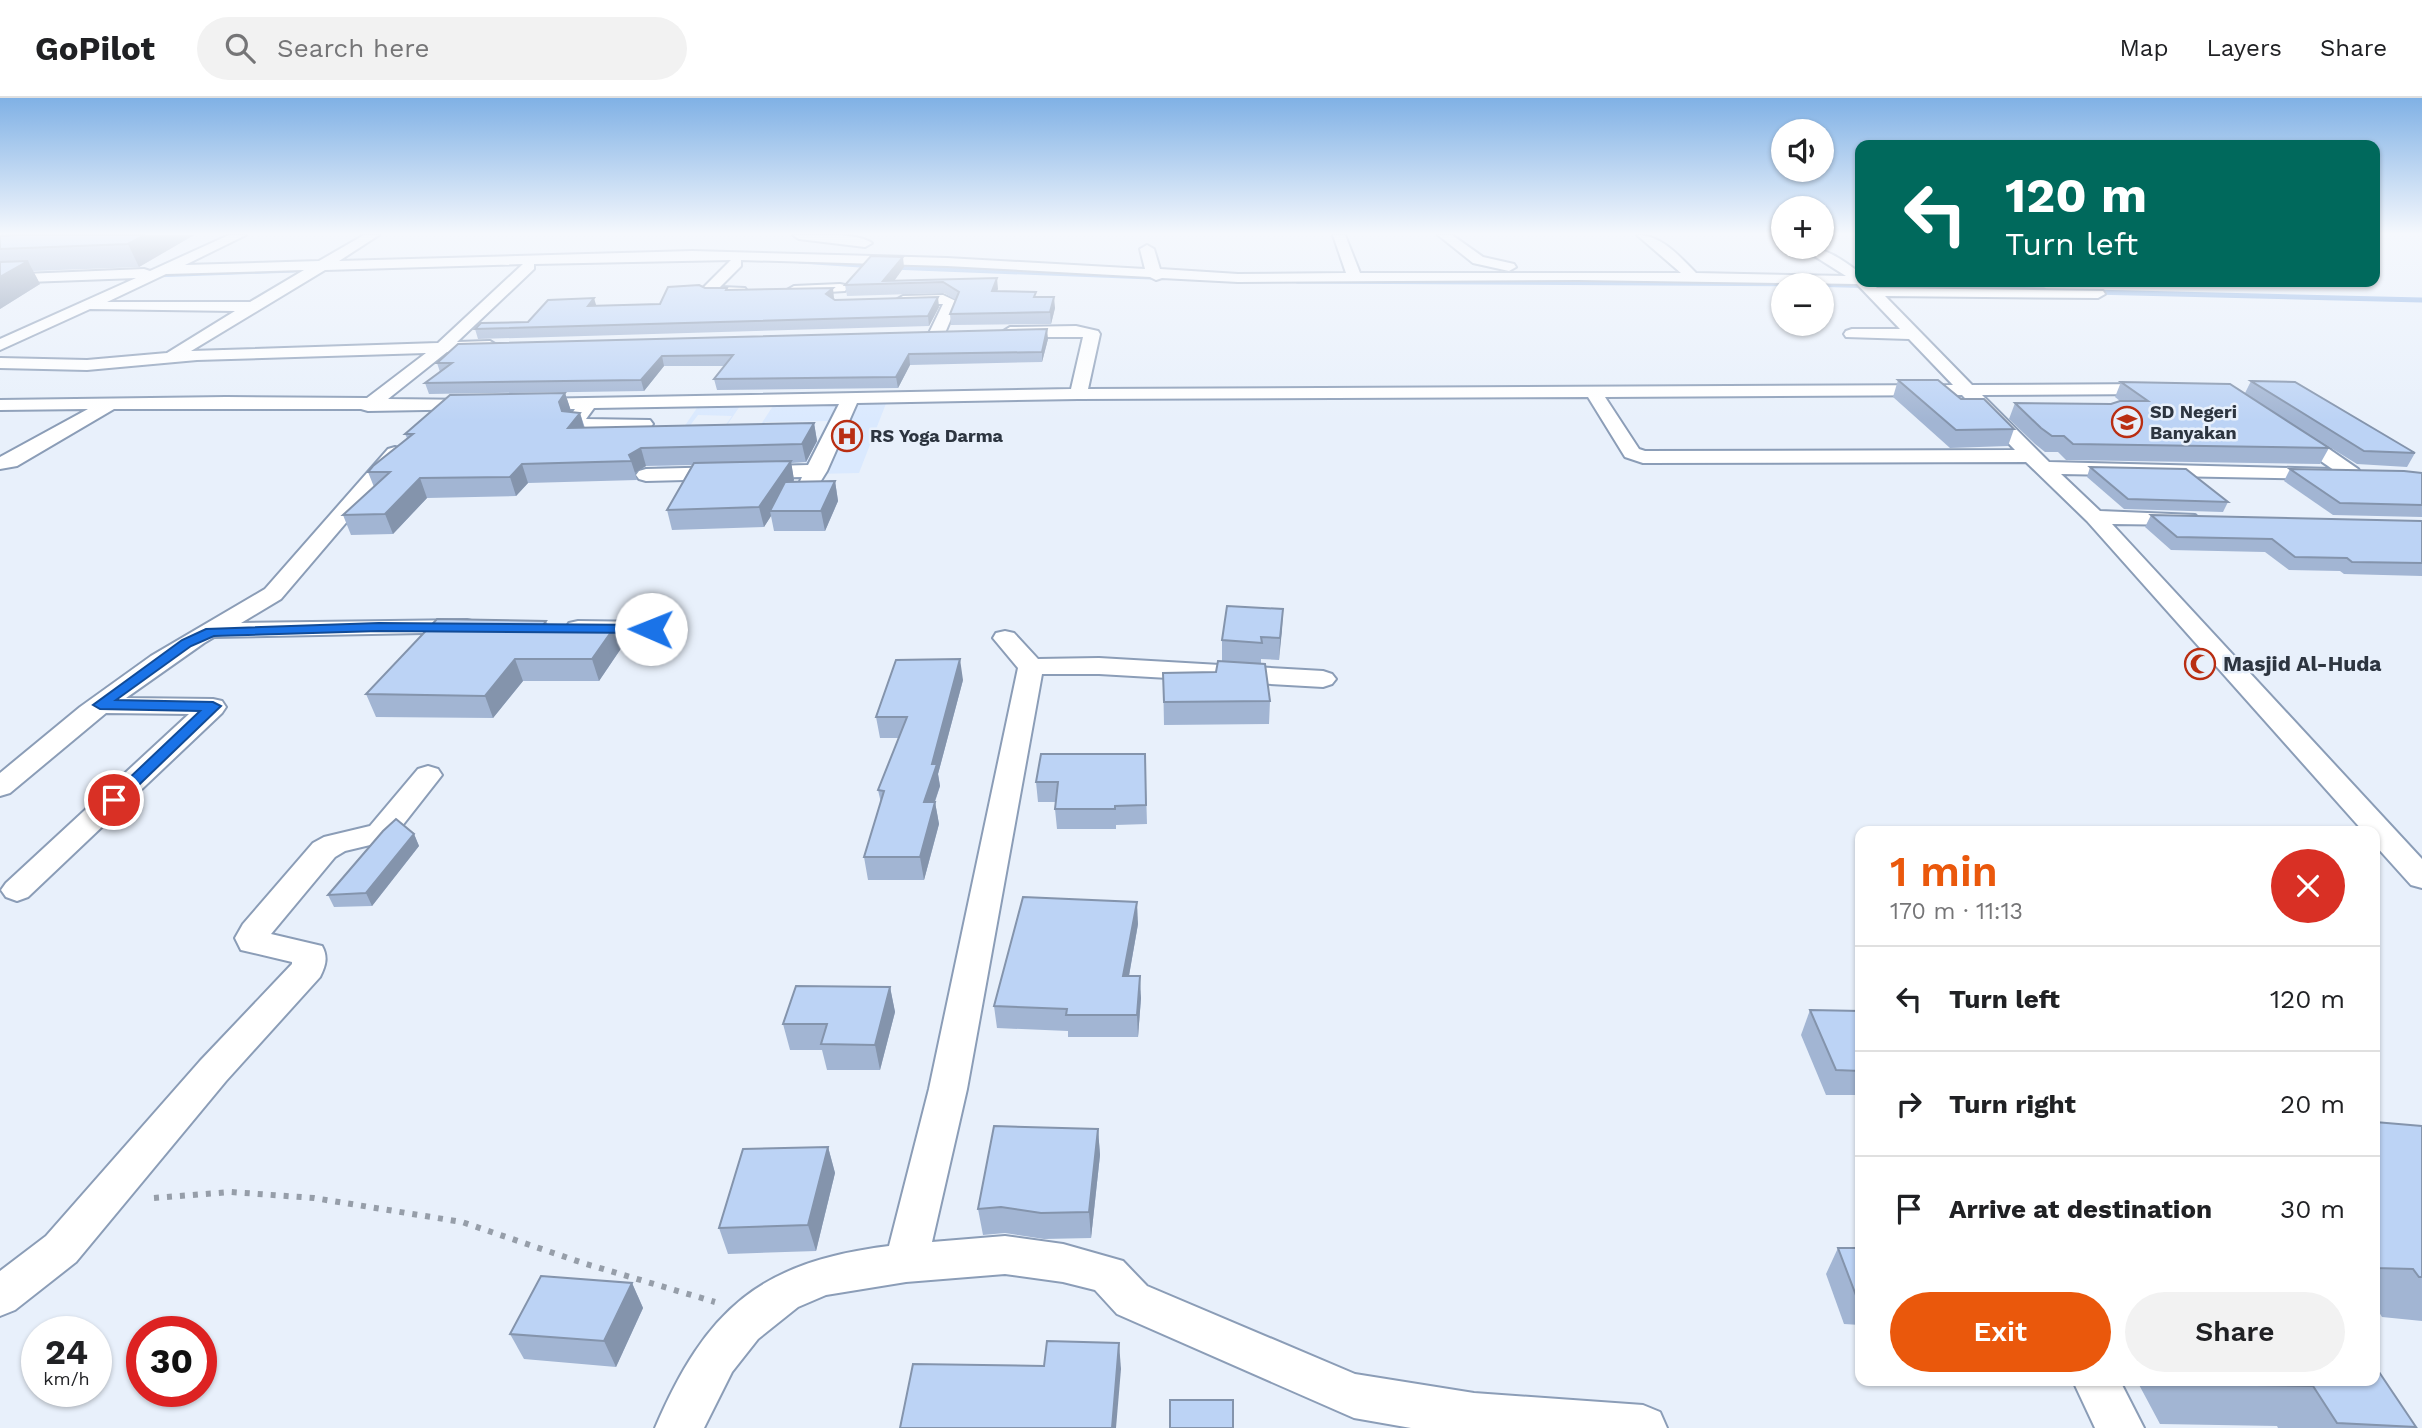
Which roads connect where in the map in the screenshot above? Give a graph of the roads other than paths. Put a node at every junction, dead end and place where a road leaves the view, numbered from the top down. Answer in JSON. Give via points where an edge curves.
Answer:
{"nodes":[{"id":1,"x":105,"y":297,"type":"edge"},
{"id":2,"x":270,"y":297,"type":"edge"},
{"id":3,"x":496,"y":297,"type":"edge"},
{"id":4,"x":838,"y":297,"type":"edge"},
{"id":5,"x":1878,"y":297,"type":"edge"},
{"id":6,"x":890,"y":301,"type":"edge"},
{"id":7,"x":850,"y":302,"type":"edge"},
{"id":8,"x":85,"y":306,"type":"junction"},
{"id":9,"x":254,"y":307,"type":"junction"},
{"id":10,"x":992,"y":332,"type":"edge"},
{"id":11,"x":937,"y":333,"type":"edge"},
{"id":12,"x":1852,"y":334,"type":"dead end"},
{"id":13,"x":1915,"y":334,"type":"junction"},
{"id":14,"x":0,"y":345,"type":"edge"},
{"id":15,"x":506,"y":346,"type":"edge"},
{"id":16,"x":442,"y":348,"type":"junction"},
{"id":17,"x":168,"y":357,"type":"junction"},
{"id":18,"x":0,"y":363,"type":"edge"},
{"id":19,"x":1965,"y":388,"type":"junction"},
{"id":20,"x":2172,"y":389,"type":"edge"},
{"id":21,"x":1594,"y":393,"type":"junction"},
{"id":22,"x":1078,"y":394,"type":"junction"},
{"id":23,"x":850,"y":400,"type":"junction"},
{"id":24,"x":660,"y":401,"type":"junction"},
{"id":25,"x":112,"y":402,"type":"junction"},
{"id":26,"x":589,"y":403,"type":"junction"},
{"id":27,"x":0,"y":405,"type":"edge"},
{"id":28,"x":450,"y":405,"type":"junction"},
{"id":29,"x":491,"y":405,"type":"edge"},
{"id":30,"x":519,"y":405,"type":"edge"},
{"id":31,"x":368,"y":406,"type":"junction"},
{"id":32,"x":1990,"y":411,"type":"junction"},
{"id":33,"x":2016,"y":411,"type":"edge"},
{"id":34,"x":2276,"y":422,"type":"edge"},
{"id":35,"x":2037,"y":462,"type":"junction"},
{"id":36,"x":0,"y":463,"type":"edge"},
{"id":37,"x":817,"y":471,"type":"junction"},
{"id":38,"x":2351,"y":473,"type":"junction"},
{"id":39,"x":2375,"y":474,"type":"edge"},
{"id":40,"x":646,"y":475,"type":"dead end"},
{"id":41,"x":804,"y":494,"type":"edge"},
{"id":42,"x":2094,"y":517,"type":"junction"},
{"id":43,"x":2203,"y":520,"type":"edge"},
{"id":44,"x":495,"y":627,"type":"edge"},
{"id":45,"x":560,"y":628,"type":"edge"},
{"id":46,"x":651,"y":629,"type":"dead end"},
{"id":47,"x":211,"y":632,"type":"junction"},
{"id":48,"x":1004,"y":638,"type":"dead end"},
{"id":49,"x":1031,"y":667,"type":"junction"},
{"id":50,"x":1323,"y":679,"type":"dead end"},
{"id":51,"x":100,"y":705,"type":"junction"},
{"id":52,"x":428,"y":775,"type":"dead end"},
{"id":53,"x":0,"y":788,"type":"edge"},
{"id":54,"x":2375,"y":826,"type":"edge"},
{"id":55,"x":2380,"y":832,"type":"edge"},
{"id":56,"x":2422,"y":878,"type":"edge"},
{"id":57,"x":17,"y":890,"type":"dead end"},
{"id":58,"x":906,"y":1263,"type":"junction"},
{"id":59,"x":0,"y":1296,"type":"edge"},
{"id":60,"x":2099,"y":1386,"type":"edge"},
{"id":61,"x":679,"y":1428,"type":"edge"},
{"id":62,"x":1643,"y":1428,"type":"edge"},
{"id":63,"x":2120,"y":1428,"type":"edge"}],
"edges":[{"from":1,"to":8,"type":"street"},
{"from":2,"to":9,"type":"street"},
{"from":3,"to":16,"type":"street"},
{"from":4,"to":7,"type":"street","via":[[837,303]]},
{"from":5,"to":13,"type":"street"},
{"from":6,"to":11,"type":"street","via":[[951,302]]},
{"from":8,"to":9,"type":"street"},
{"from":8,"to":14,"type":"street"},
{"from":9,"to":17,"type":"street"},
{"from":10,"to":22,"type":"street","via":[[1092,334]]},
{"from":12,"to":13,"type":"street"},
{"from":13,"to":19,"type":"street"},
{"from":15,"to":16,"type":"street"},
{"from":16,"to":17,"type":"street"},
{"from":16,"to":31,"type":"street"},
{"from":17,"to":18,"type":"street","via":[[87,365]]},
{"from":19,"to":20,"type":"street"},
{"from":19,"to":21,"type":"street"},
{"from":19,"to":32,"type":"street"},
{"from":21,"to":22,"type":"street"},
{"from":21,"to":35,"type":"street","via":[[1632,453],[1643,457]]},
{"from":22,"to":23,"type":"street"},
{"from":23,"to":24,"type":"street"},
{"from":23,"to":37,"type":"street"},
{"from":24,"to":26,"type":"street"},
{"from":24,"to":26,"type":"street","via":[[639,431],[576,424]]},
{"from":25,"to":27,"type":"street"},
{"from":25,"to":31,"type":"street"},
{"from":25,"to":36,"type":"street","via":[[10,463]]},
{"from":26,"to":30,"type":"street"},
{"from":28,"to":29,"type":"street"},
{"from":28,"to":31,"type":"street"},
{"from":28,"to":47,"type":"street","via":[[386,462],[289,578],[257,606]]},
{"from":32,"to":33,"type":"street"},
{"from":32,"to":35,"type":"street"},
{"from":34,"to":38,"type":"street"},
{"from":35,"to":38,"type":"street"},
{"from":35,"to":42,"type":"street"},
{"from":37,"to":40,"type":"street"},
{"from":37,"to":41,"type":"street"},
{"from":38,"to":39,"type":"street"},
{"from":42,"to":43,"type":"street"},
{"from":42,"to":54,"type":"street"},
{"from":44,"to":47,"type":"street"},
{"from":45,"to":46,"type":"street"},
{"from":47,"to":51,"type":"street","via":[[187,643]]},
{"from":48,"to":49,"type":"street"},
{"from":49,"to":50,"type":"street","via":[[1098,666]]},
{"from":49,"to":58,"type":"street","via":[[948,1089]]},
{"from":51,"to":53,"type":"street"},
{"from":51,"to":57,"type":"street","via":[[213,706]]},
{"from":52,"to":59,"type":"street","via":[[380,833],[324,850],[255,932],[253,942],[310,954],[308,968],[61,1249]]},
{"from":55,"to":56,"type":"street"},
{"from":58,"to":61,"type":"street","via":[[835,1272],[775,1297],[722,1349]]},
{"from":58,"to":62,"type":"street","via":[[1006,1255],[1063,1263],[1108,1274],[1132,1300],[1354,1396],[1474,1416]]},
{"from":60,"to":63,"type":"street"}]}
